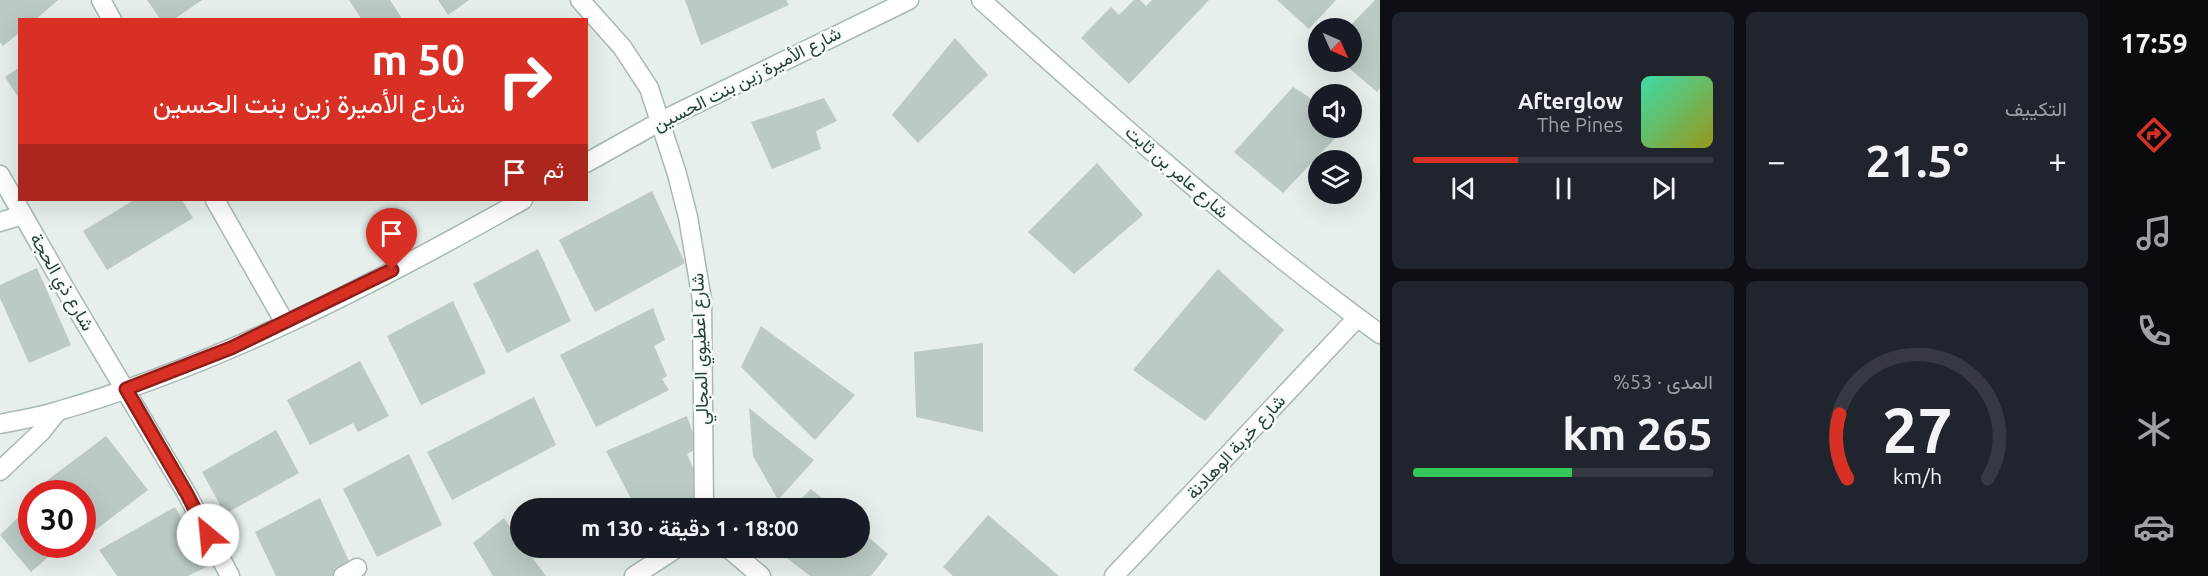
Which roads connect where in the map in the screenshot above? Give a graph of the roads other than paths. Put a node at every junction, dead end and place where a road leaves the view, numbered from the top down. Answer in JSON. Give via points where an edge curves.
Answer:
{"nodes":[{"id":1,"x":101,"y":0,"type":"edge"},
{"id":2,"x":580,"y":0,"type":"edge"},
{"id":3,"x":909,"y":0,"type":"edge"},
{"id":4,"x":981,"y":0,"type":"edge"},
{"id":5,"x":111,"y":18,"type":"edge"},
{"id":6,"x":661,"y":121,"type":"junction"},
{"id":7,"x":588,"y":163,"type":"edge"},
{"id":8,"x":0,"y":175,"type":"edge"},
{"id":9,"x":215,"y":201,"type":"edge"},
{"id":10,"x":521,"y":201,"type":"edge"},
{"id":11,"x":23,"y":215,"type":"junction"},
{"id":12,"x":0,"y":222,"type":"edge"},
{"id":13,"x":1357,"y":318,"type":"junction"},
{"id":14,"x":285,"y":323,"type":"junction"},
{"id":15,"x":1380,"y":334,"type":"edge"},
{"id":16,"x":126,"y":389,"type":"junction"},
{"id":17,"x":57,"y":412,"type":"junction"},
{"id":18,"x":0,"y":424,"type":"edge"},
{"id":19,"x":0,"y":471,"type":"edge"},
{"id":20,"x":704,"y":498,"type":"edge"},
{"id":21,"x":662,"y":558,"type":"edge"},
{"id":22,"x":740,"y":558,"type":"edge"},
{"id":23,"x":230,"y":576,"type":"edge"},
{"id":24,"x":634,"y":576,"type":"edge"},
{"id":25,"x":761,"y":576,"type":"edge"},
{"id":26,"x":1114,"y":576,"type":"edge"}],
"edges":[{"from":1,"to":5,"type":"street"},
{"from":2,"to":6,"type":"street","name":"شارع اعطيوي المجالي","via":[[639,70]]},
{"from":3,"to":6,"type":"street","name":"شارع الأميرة زين بنت الحسين"},
{"from":4,"to":13,"type":"street","name":"شارع عامر بن ثابت","via":[[1259,242]]},
{"from":6,"to":7,"type":"street","name":"شارع الأميرة زين بنت الحسين"},
{"from":6,"to":20,"type":"street","name":"شارع اعطيوي المجالي","via":[[688,217],[702,300]]},
{"from":8,"to":11,"type":"street","name":"شارع ذي الحجة"},
{"from":9,"to":14,"type":"street"},
{"from":10,"to":14,"type":"street"},
{"from":11,"to":12,"type":"street"},
{"from":11,"to":16,"type":"street","name":"شارع ذي الحجة"},
{"from":13,"to":15,"type":"street","name":"شارع عامر بن ثابت"},
{"from":13,"to":26,"type":"street","name":"شارع خربة الوهادنة"},
{"from":14,"to":16,"type":"street"},
{"from":16,"to":17,"type":"street"},
{"from":16,"to":23,"type":"street","name":"شارع ذي الحجة"},
{"from":17,"to":18,"type":"street"},
{"from":17,"to":19,"type":"street"},
{"from":21,"to":24,"type":"street"},
{"from":22,"to":25,"type":"street"}]}
